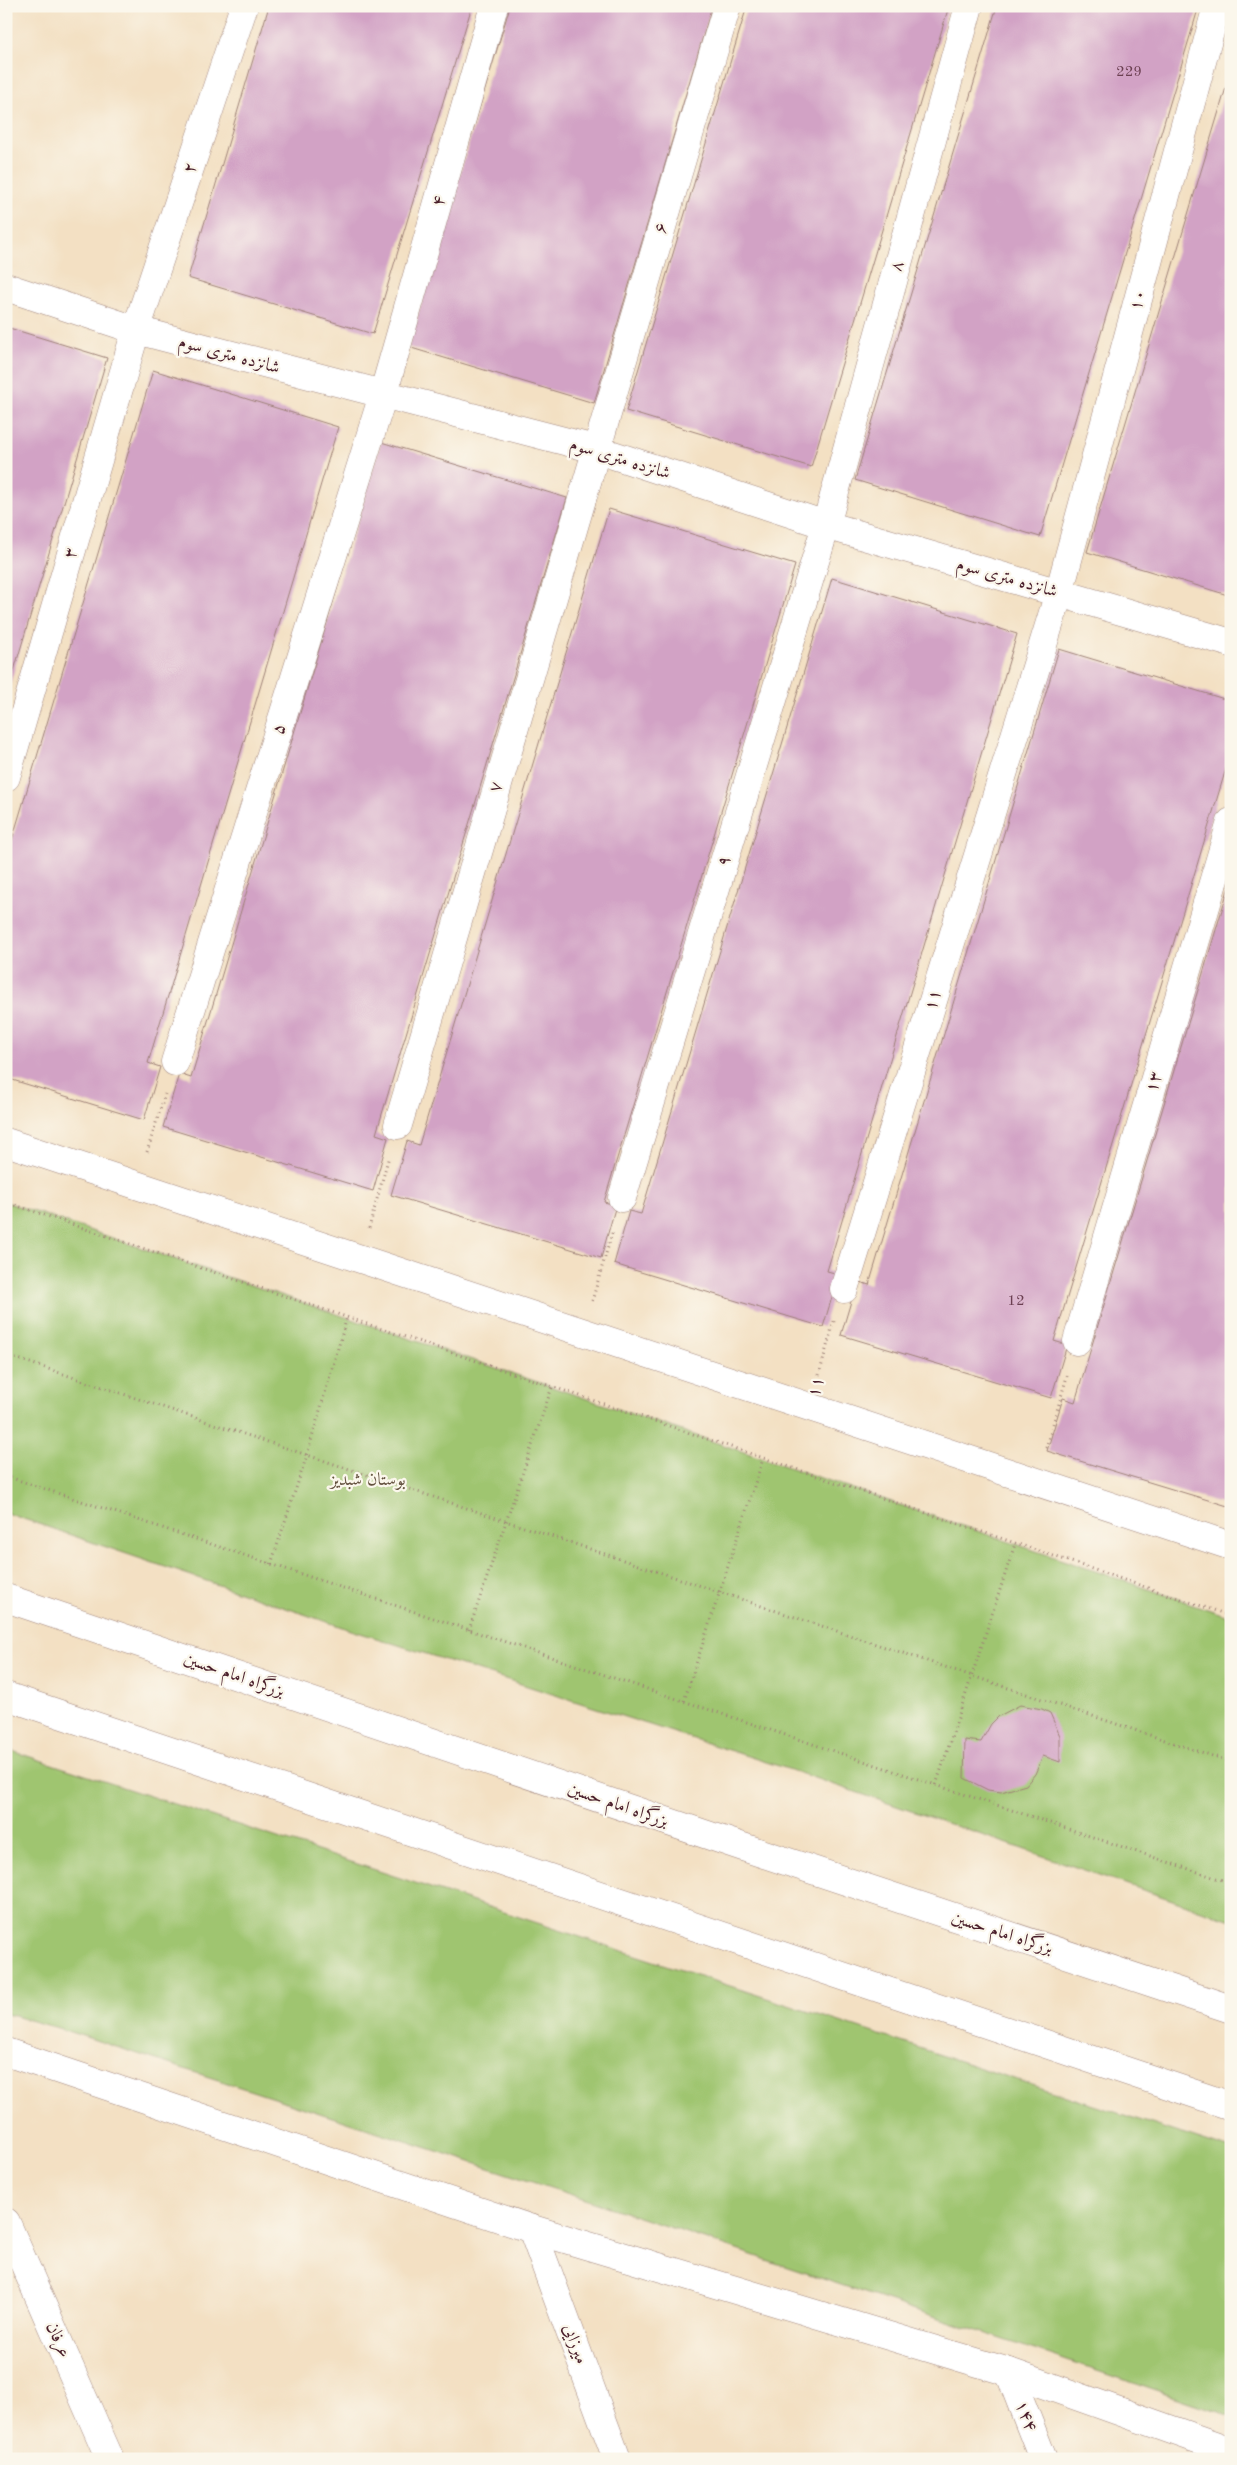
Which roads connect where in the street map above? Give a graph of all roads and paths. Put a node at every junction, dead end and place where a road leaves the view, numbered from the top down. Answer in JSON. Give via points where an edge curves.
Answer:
{"nodes":[{"id":1,"x":244,"y":6,"type":"edge"},
{"id":2,"x":494,"y":6,"type":"edge"},
{"id":3,"x":727,"y":6,"type":"edge"},
{"id":4,"x":969,"y":6,"type":"edge"},
{"id":5,"x":1217,"y":6,"type":"edge"},
{"id":6,"x":6,"y":287,"type":"edge"},
{"id":7,"x":136,"y":330,"type":"junction"},
{"id":8,"x":383,"y":395,"type":"junction"},
{"id":9,"x":595,"y":449,"type":"junction"},
{"id":10,"x":826,"y":525,"type":"junction"},
{"id":11,"x":1059,"y":593,"type":"junction"},
{"id":12,"x":1231,"y":643,"type":"edge"},
{"id":13,"x":6,"y":777,"type":"edge"},
{"id":14,"x":1231,"y":822,"type":"edge"},
{"id":15,"x":175,"y":1062,"type":"joint"},
{"id":16,"x":398,"y":1124,"type":"joint"},
{"id":17,"x":6,"y":1142,"type":"edge"},
{"id":18,"x":136,"y":1185,"type":"junction"},
{"id":19,"x":622,"y":1198,"type":"joint"},
{"id":20,"x":6,"y":1202,"type":"edge"},
{"id":21,"x":360,"y":1259,"type":"junction"},
{"id":22,"x":844,"y":1289,"type":"joint"},
{"id":23,"x":347,"y":1317,"type":"junction"},
{"id":24,"x":583,"y":1332,"type":"junction"},
{"id":25,"x":1077,"y":1341,"type":"joint"},
{"id":26,"x":6,"y":1355,"type":"edge"},
{"id":27,"x":552,"y":1387,"type":"junction"},
{"id":28,"x":810,"y":1407,"type":"junction"},
{"id":29,"x":307,"y":1455,"type":"junction"},
{"id":30,"x":763,"y":1459,"type":"junction"},
{"id":31,"x":6,"y":1476,"type":"edge"},
{"id":32,"x":1036,"y":1482,"type":"junction"},
{"id":33,"x":505,"y":1521,"type":"junction"},
{"id":34,"x":1015,"y":1544,"type":"junction"},
{"id":35,"x":1231,"y":1546,"type":"edge"},
{"id":36,"x":271,"y":1564,"type":"junction"},
{"id":37,"x":720,"y":1592,"type":"junction"},
{"id":38,"x":6,"y":1598,"type":"edge"},
{"id":39,"x":1231,"y":1616,"type":"edge"},
{"id":40,"x":469,"y":1630,"type":"junction"},
{"id":41,"x":973,"y":1676,"type":"junction"},
{"id":42,"x":6,"y":1696,"type":"edge"},
{"id":43,"x":684,"y":1701,"type":"junction"},
{"id":44,"x":1231,"y":1762,"type":"edge"},
{"id":45,"x":936,"y":1785,"type":"junction"},
{"id":46,"x":1231,"y":1883,"type":"edge"},
{"id":47,"x":1231,"y":2009,"type":"edge"},
{"id":48,"x":6,"y":2052,"type":"edge"},
{"id":49,"x":1231,"y":2106,"type":"edge"},
{"id":50,"x":6,"y":2222,"type":"edge"},
{"id":51,"x":532,"y":2229,"type":"junction"},
{"id":52,"x":1008,"y":2372,"type":"junction"},
{"id":53,"x":1231,"y":2451,"type":"edge"},
{"id":54,"x":110,"y":2459,"type":"edge"},
{"id":55,"x":618,"y":2459,"type":"edge"},
{"id":56,"x":1043,"y":2459,"type":"edge"}],
"edges":[{"from":1,"to":7,"type":"main road","name":"۲"},
{"from":2,"to":8,"type":"main road","name":"۴"},
{"from":3,"to":9,"type":"main road","name":"۶"},
{"from":4,"to":10,"type":"main road","name":"۸"},
{"from":5,"to":11,"type":"main road","name":"۱۰"},
{"from":6,"to":7,"type":"main road","name":"شانزده متری سوم"},
{"from":7,"to":8,"type":"main road","name":"شانزده متری سوم"},
{"from":7,"to":13,"type":"main road","name":"۳"},
{"from":8,"to":9,"type":"main road","name":"شانزده متری سوم"},
{"from":8,"to":15,"type":"main road","name":"۵"},
{"from":9,"to":10,"type":"main road","name":"شانزده متری سوم"},
{"from":9,"to":16,"type":"main road","name":"۷"},
{"from":10,"to":11,"type":"main road","name":"شانزده متری سوم"},
{"from":10,"to":19,"type":"main road","name":"۹"},
{"from":11,"to":12,"type":"main road","name":"شانزده متری سوم"},
{"from":11,"to":22,"type":"main road","name":"۱۱"},
{"from":14,"to":25,"type":"main road","name":"۱۳"},
{"from":15,"to":18,"type":"path"},
{"from":16,"to":21,"type":"path"},
{"from":17,"to":18,"type":"main road"},
{"from":18,"to":21,"type":"main road"},
{"from":19,"to":24,"type":"path"},
{"from":20,"to":23,"type":"path"},
{"from":21,"to":24,"type":"main road"},
{"from":22,"to":28,"type":"path","name":"۱۱"},
{"from":23,"to":27,"type":"path"},
{"from":23,"to":29,"type":"path"},
{"from":24,"to":28,"type":"main road"},
{"from":25,"to":32,"type":"path"},
{"from":26,"to":29,"type":"path"},
{"from":27,"to":30,"type":"path"},
{"from":27,"to":33,"type":"path"},
{"from":28,"to":32,"type":"main road"},
{"from":29,"to":33,"type":"path"},
{"from":29,"to":36,"type":"path"},
{"from":30,"to":34,"type":"path"},
{"from":30,"to":37,"type":"path"},
{"from":31,"to":36,"type":"path"},
{"from":32,"to":35,"type":"main road"},
{"from":33,"to":37,"type":"path"},
{"from":33,"to":40,"type":"path"},
{"from":34,"to":39,"type":"path"},
{"from":34,"to":41,"type":"path"},
{"from":36,"to":40,"type":"path"},
{"from":37,"to":41,"type":"path"},
{"from":37,"to":43,"type":"path"},
{"from":38,"to":47,"type":"main road","name":"بزرگراه امام حسین","via":[[743,1848]]},
{"from":40,"to":43,"type":"path"},
{"from":41,"to":44,"type":"path"},
{"from":41,"to":45,"type":"path"},
{"from":42,"to":49,"type":"main road"},
{"from":43,"to":45,"type":"path"},
{"from":45,"to":46,"type":"path"},
{"from":48,"to":51,"type":"main road"},
{"from":50,"to":54,"type":"main road","name":"عرفان"},
{"from":51,"to":52,"type":"main road"},
{"from":51,"to":55,"type":"main road","name":"میرزایی"},
{"from":52,"to":53,"type":"main road"},
{"from":52,"to":56,"type":"main road","name":"۱۴۴"}]}
